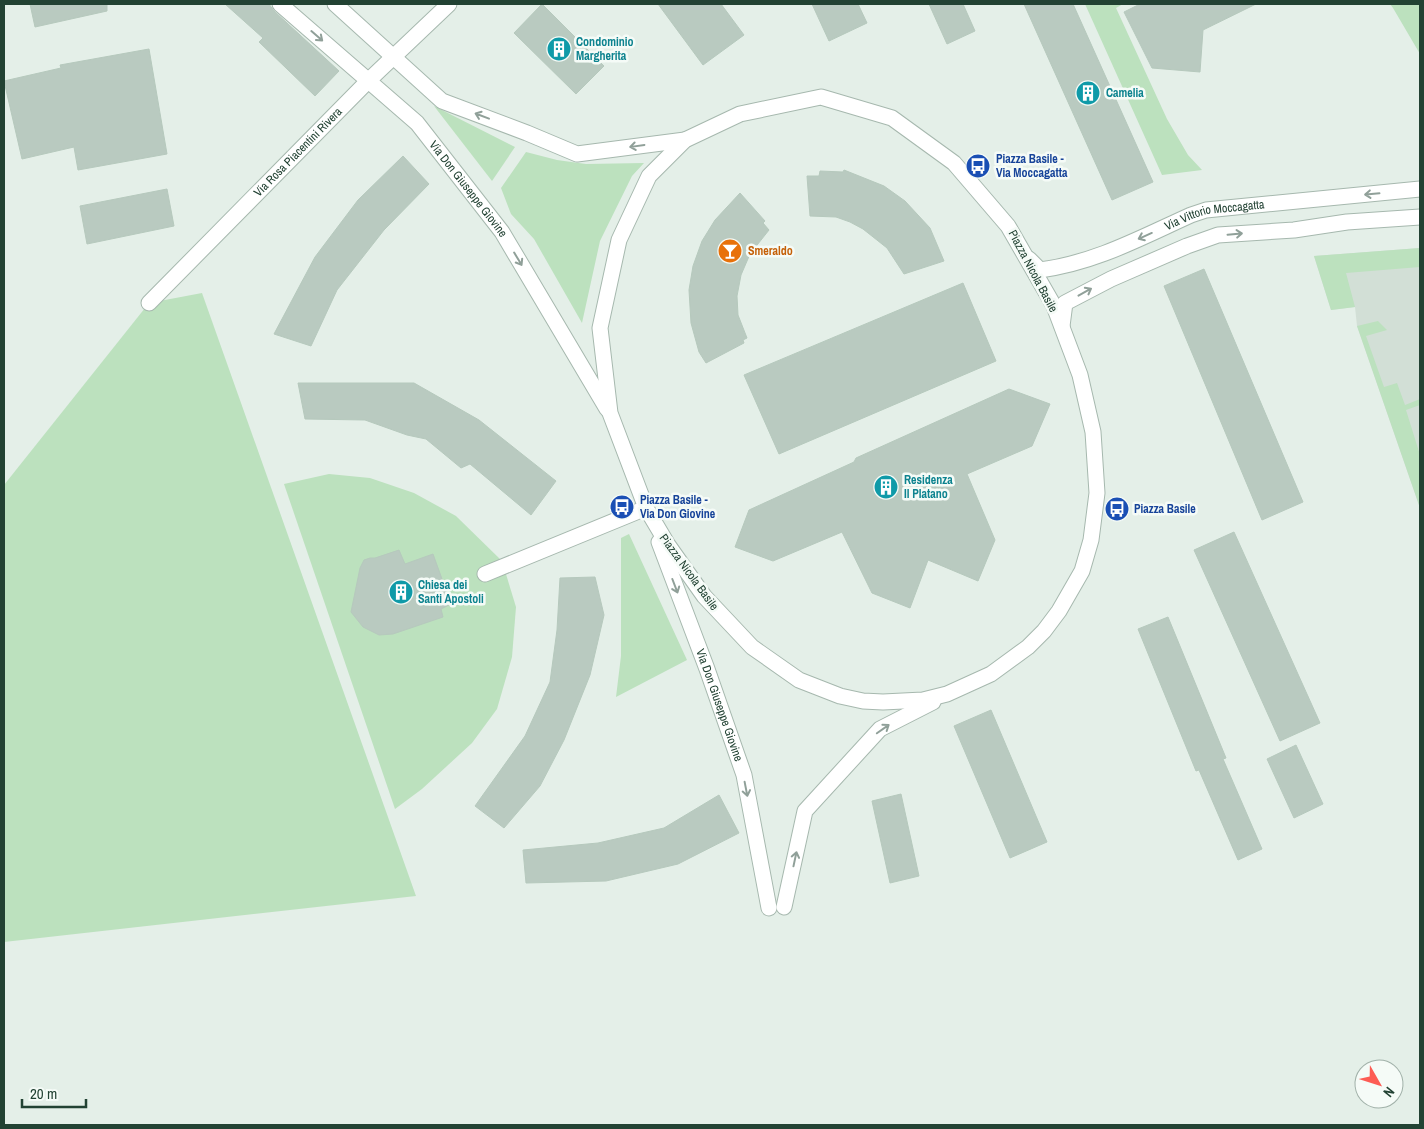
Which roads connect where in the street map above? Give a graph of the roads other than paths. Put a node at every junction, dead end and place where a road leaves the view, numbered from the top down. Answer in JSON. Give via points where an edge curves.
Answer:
{"nodes":[{"id":1,"x":280,"y":4,"type":"edge"},
{"id":2,"x":335,"y":4,"type":"edge"},
{"id":3,"x":449,"y":4,"type":"edge"},
{"id":4,"x":394,"y":58,"type":"junction"},
{"id":5,"x":368,"y":81,"type":"junction"},
{"id":6,"x":685,"y":140,"type":"junction"},
{"id":7,"x":1420,"y":189,"type":"edge"},
{"id":8,"x":1420,"y":217,"type":"edge"},
{"id":9,"x":1024,"y":254,"type":"junction"},
{"id":10,"x":149,"y":303,"type":"dead end"},
{"id":11,"x":1062,"y":330,"type":"junction"},
{"id":12,"x":610,"y":413,"type":"junction"},
{"id":13,"x":646,"y":508,"type":"junction"},
{"id":14,"x":485,"y":574,"type":"dead end"},
{"id":15,"x":948,"y":694,"type":"junction"}],
"edges":[{"from":1,"to":5,"type":"street","name":"Via Don Giuseppe Giovine","one_way":true},
{"from":2,"to":4,"type":"street"},
{"from":3,"to":4,"type":"street","name":"Via Rosa Piacentini Rivera"},
{"from":4,"to":5,"type":"street","name":"Via Rosa Piacentini Rivera"},
{"from":6,"to":4,"type":"street","one_way":true,"via":[[578,154],[442,101]]},
{"from":5,"to":10,"type":"street","name":"Via Rosa Piacentini Rivera"},
{"from":5,"to":12,"type":"street","name":"Via Don Giuseppe Giovine","one_way":true,"via":[[417,123],[502,232]]},
{"from":6,"to":9,"type":"street","name":"Piazza Nicola Basile","via":[[740,114],[821,97],[892,118],[954,162],[1008,226]]},
{"from":6,"to":12,"type":"street","name":"Piazza Nicola Basile","via":[[649,176],[618,240],[600,328]]},
{"from":7,"to":9,"type":"street","name":"Via Vittorio Moccagatta","one_way":true,"via":[[1206,210],[1100,256],[1064,267],[1040,270]]},
{"from":11,"to":8,"type":"street","name":"Via Vittorio Moccagatta","one_way":true,"via":[[1065,303],[1111,279],[1208,238]]},
{"from":9,"to":11,"type":"street","name":"Piazza Nicola Basile","via":[[1054,306]]},
{"from":11,"to":15,"type":"street","name":"Piazza Nicola Basile","via":[[1080,375],[1093,432],[1096,500],[1087,555],[1059,611],[1028,647],[991,674]]},
{"from":12,"to":13,"type":"street","name":"Piazza Nicola Basile"},
{"from":13,"to":14,"type":"street"},
{"from":13,"to":15,"type":"street","name":"Piazza Nicola Basile","via":[[690,577],[718,611],[752,647],[799,680],[863,701],[910,701]]},
{"from":13,"to":15,"type":"street","name":"Via Don Giuseppe Giovine","one_way":true,"via":[[744,775],[777,907],[805,811],[880,729]]}]}
